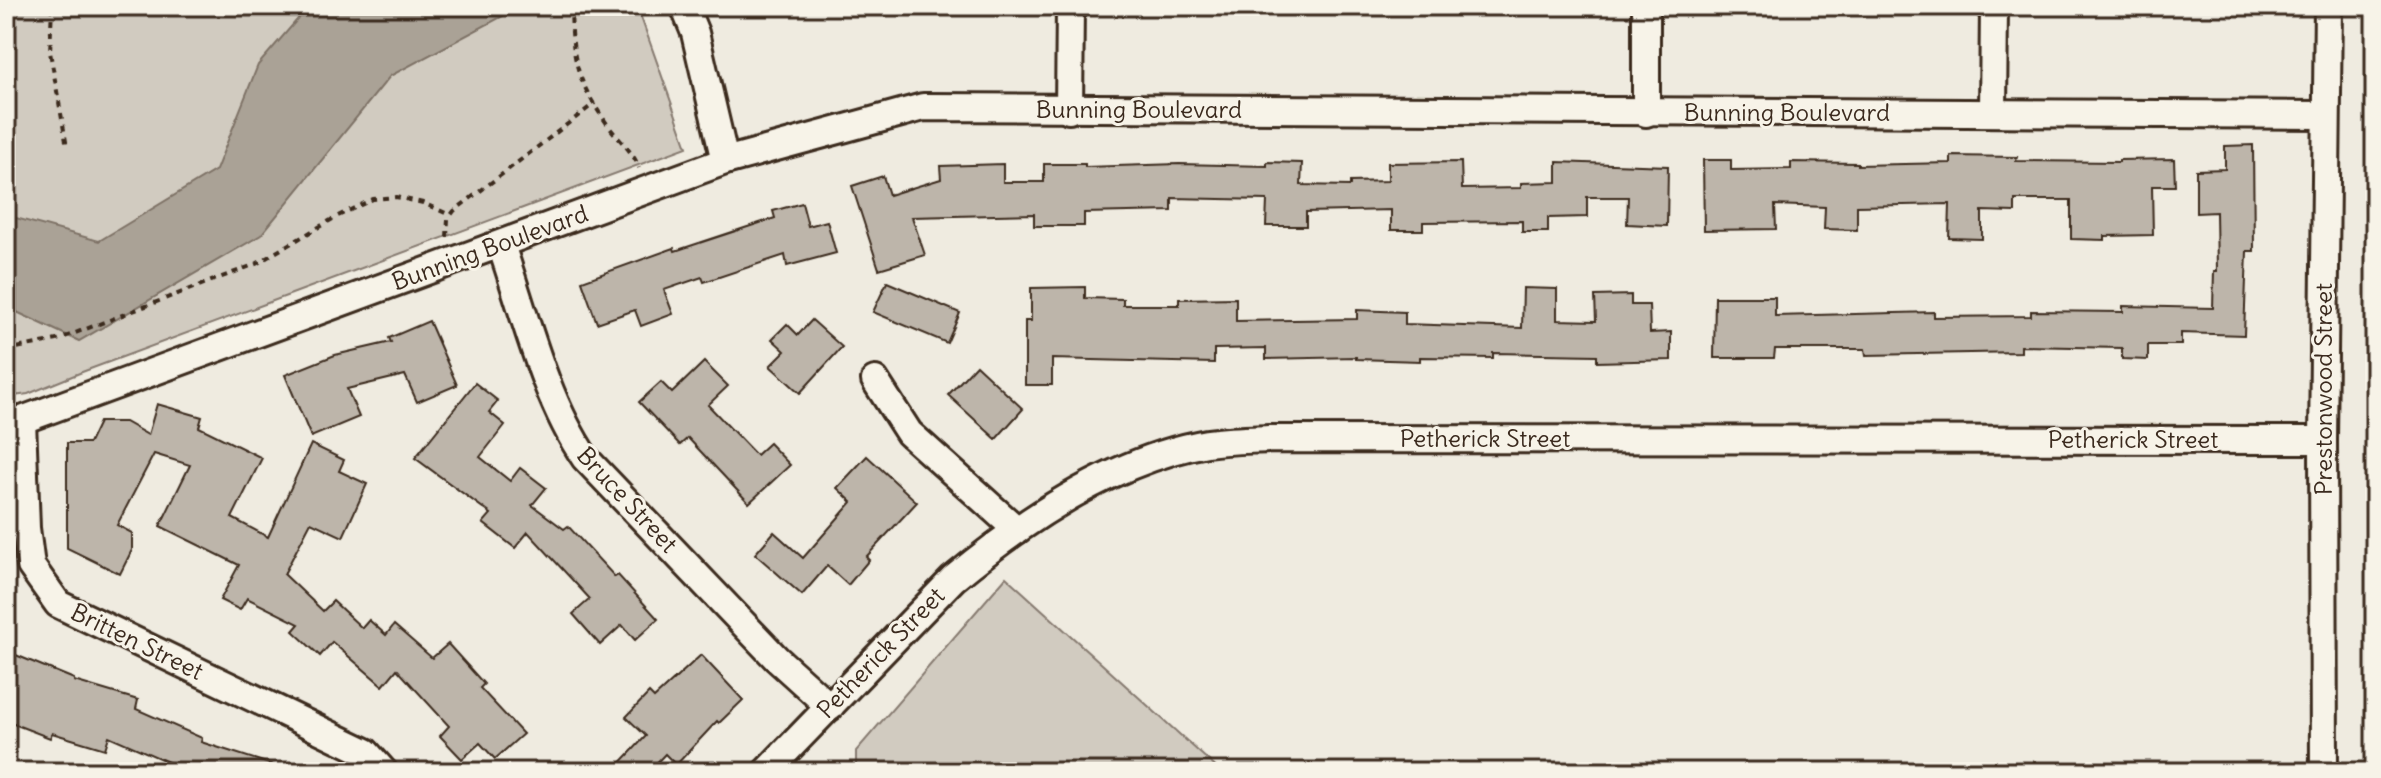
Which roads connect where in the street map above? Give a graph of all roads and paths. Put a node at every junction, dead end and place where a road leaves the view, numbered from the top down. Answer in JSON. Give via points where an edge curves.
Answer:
{"nodes":[{"id":1,"x":52,"y":6,"type":"edge"},
{"id":2,"x":571,"y":6,"type":"edge"},
{"id":3,"x":684,"y":6,"type":"edge"},
{"id":4,"x":1070,"y":6,"type":"edge"},
{"id":5,"x":1646,"y":6,"type":"edge"},
{"id":6,"x":1994,"y":6,"type":"edge"},
{"id":7,"x":2328,"y":6,"type":"edge"},
{"id":8,"x":595,"y":103,"type":"junction"},
{"id":9,"x":1069,"y":110,"type":"junction"},
{"id":10,"x":1646,"y":113,"type":"junction"},
{"id":11,"x":1993,"y":113,"type":"junction"},
{"id":12,"x":2326,"y":115,"type":"junction"},
{"id":13,"x":67,"y":147,"type":"dead end"},
{"id":14,"x":725,"y":161,"type":"junction"},
{"id":15,"x":640,"y":171,"type":"dead end"},
{"id":16,"x":450,"y":215,"type":"junction"},
{"id":17,"x":446,"y":242,"type":"dead end"},
{"id":18,"x":501,"y":245,"type":"junction"},
{"id":19,"x":6,"y":350,"type":"edge"},
{"id":20,"x":875,"y":380,"type":"dead end"},
{"id":21,"x":14,"y":421,"type":"edge"},
{"id":22,"x":2323,"y":440,"type":"junction"},
{"id":23,"x":1017,"y":530,"type":"junction"},
{"id":24,"x":830,"y":707,"type":"junction"},
{"id":25,"x":776,"y":769,"type":"edge"},
{"id":26,"x":384,"y":772,"type":"edge"},
{"id":27,"x":2324,"y":772,"type":"edge"}],
"edges":[{"from":1,"to":13,"type":"path","via":[[50,52]]},
{"from":2,"to":8,"type":"path","via":[[575,65]]},
{"from":3,"to":14,"type":"street"},
{"from":4,"to":9,"type":"street"},
{"from":5,"to":10,"type":"street"},
{"from":6,"to":11,"type":"street"},
{"from":7,"to":12,"type":"street","name":"Prestonwood Street"},
{"from":8,"to":15,"type":"path"},
{"from":8,"to":16,"type":"path"},
{"from":9,"to":10,"type":"street","name":"Bunning Boulevard"},
{"from":9,"to":14,"type":"street","name":"Bunning Boulevard","via":[[923,107]]},
{"from":10,"to":11,"type":"street","name":"Bunning Boulevard"},
{"from":11,"to":12,"type":"street","name":"Bunning Boulevard"},
{"from":12,"to":22,"type":"street","name":"Prestonwood Street"},
{"from":14,"to":18,"type":"street","name":"Bunning Boulevard"},
{"from":16,"to":17,"type":"path"},
{"from":16,"to":19,"type":"path","via":[[396,197],[373,199],[256,264],[57,340]]},
{"from":18,"to":21,"type":"street","name":"Bunning Boulevard"},
{"from":18,"to":24,"type":"street","name":"Bruce Street","via":[[555,402],[585,458],[777,659]]},
{"from":20,"to":23,"type":"street","via":[[909,433]]},
{"from":21,"to":26,"type":"street","name":"Britten Street","via":[[31,566],[58,604],[366,752]]},
{"from":22,"to":23,"type":"street","name":"Petherick Street","via":[[1228,441],[1131,466]]},
{"from":22,"to":27,"type":"street","name":"Prestonwood Street"},
{"from":23,"to":24,"type":"street","name":"Petherick Street","via":[[953,579]]},
{"from":24,"to":25,"type":"street","name":"Petherick Street"}]}
